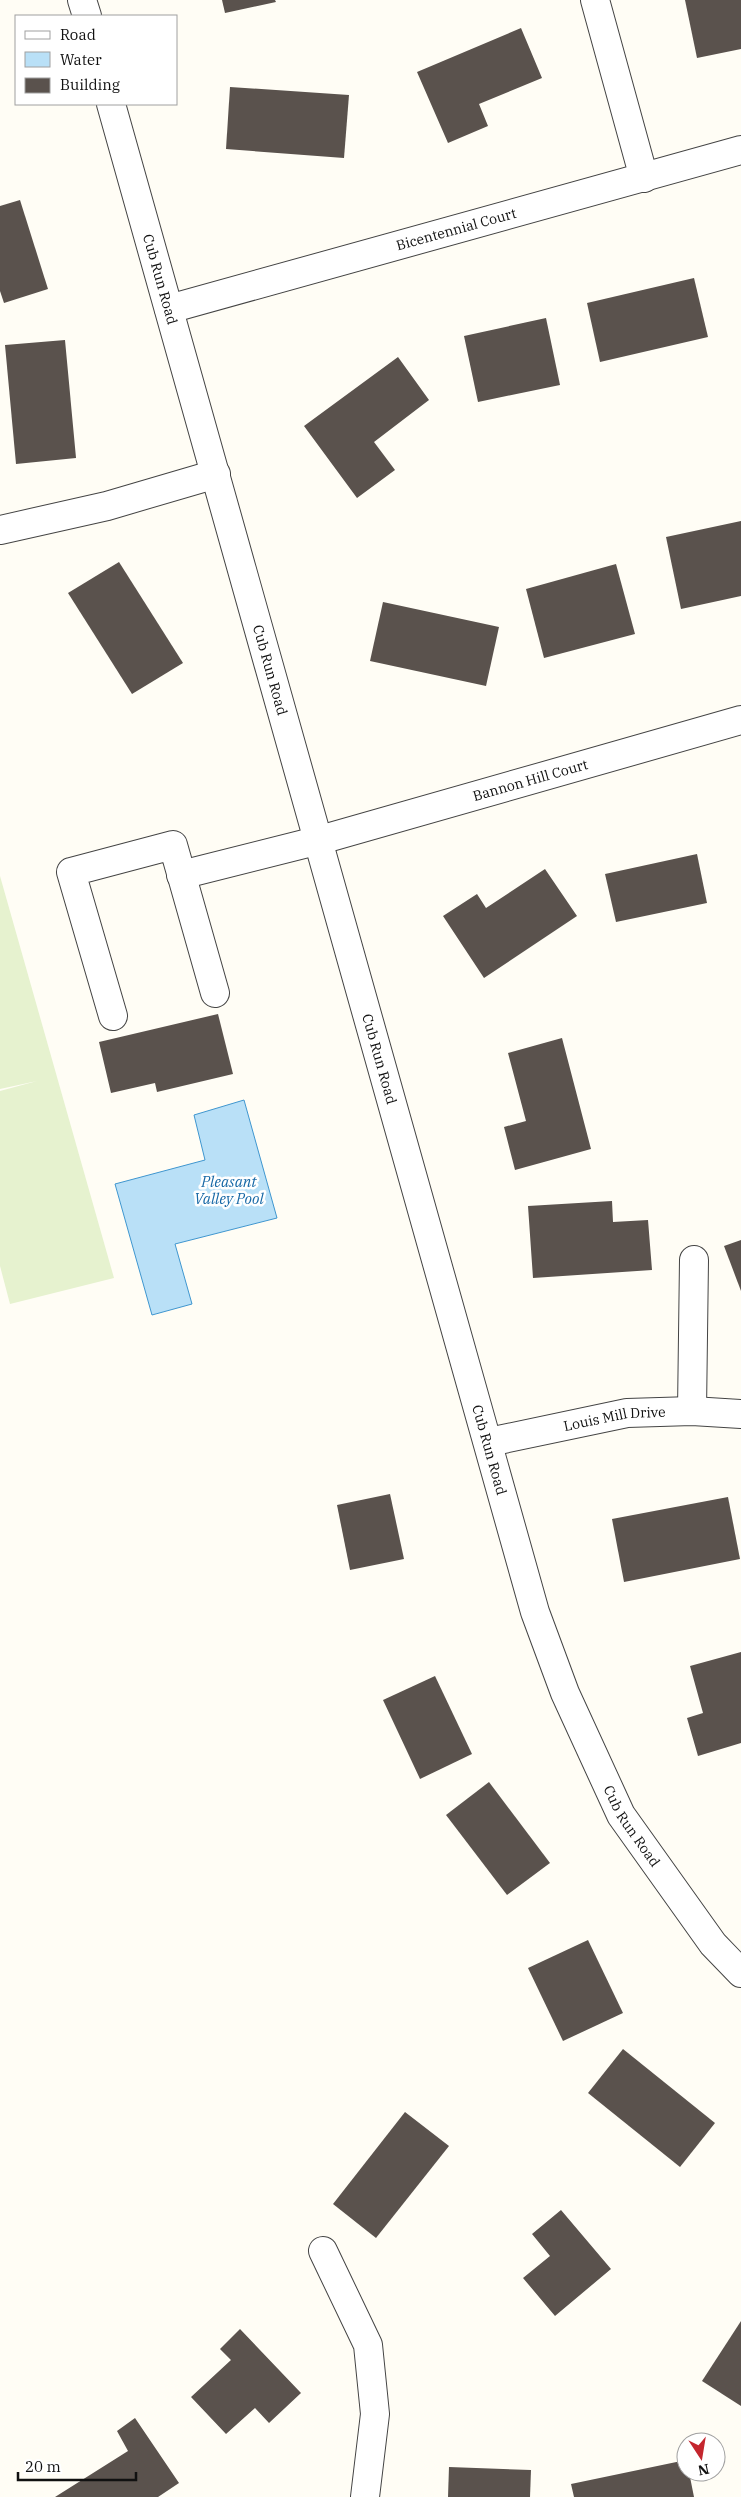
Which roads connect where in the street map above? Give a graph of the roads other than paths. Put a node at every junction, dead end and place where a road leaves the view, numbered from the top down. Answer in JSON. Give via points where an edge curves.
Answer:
{"nodes":[{"id":1,"x":82,"y":0,"type":"edge"},
{"id":2,"x":595,"y":0,"type":"edge"},
{"id":3,"x":87,"y":15,"type":"edge"},
{"id":4,"x":112,"y":105,"type":"edge"},
{"id":5,"x":741,"y":150,"type":"edge"},
{"id":6,"x":644,"y":178,"type":"junction"},
{"id":7,"x":169,"y":309,"type":"junction"},
{"id":8,"x":216,"y":474,"type":"junction"},
{"id":9,"x":0,"y":530,"type":"edge"},
{"id":10,"x":741,"y":720,"type":"edge"},
{"id":11,"x":320,"y":840,"type":"junction"},
{"id":12,"x":181,"y":875,"type":"junction"},
{"id":13,"x":215,"y":993,"type":"dead end"},
{"id":14,"x":113,"y":1016,"type":"dead end"},
{"id":15,"x":694,"y":1260,"type":"dead end"},
{"id":16,"x":692,"y":1411,"type":"junction"},
{"id":17,"x":741,"y":1414,"type":"edge"},
{"id":18,"x":488,"y":1442,"type":"junction"},
{"id":19,"x":741,"y":1973,"type":"edge"},
{"id":20,"x":323,"y":2252,"type":"dead end"},
{"id":21,"x":365,"y":2497,"type":"edge"}],
"edges":[{"from":1,"to":3,"type":"street"},
{"from":2,"to":6,"type":"street"},
{"from":4,"to":7,"type":"street","name":"Cub Run Road"},
{"from":5,"to":6,"type":"street","name":"Bicentennial Court"},
{"from":6,"to":7,"type":"street","name":"Bicentennial Court"},
{"from":7,"to":8,"type":"street","name":"Cub Run Road"},
{"from":8,"to":9,"type":"street","via":[[107,506]]},
{"from":8,"to":11,"type":"street","name":"Cub Run Road"},
{"from":10,"to":11,"type":"street","name":"Bannon Hill Court"},
{"from":11,"to":12,"type":"street","name":"Bannon Hill Court"},
{"from":11,"to":18,"type":"street","name":"Cub Run Road"},
{"from":12,"to":13,"type":"street"},
{"from":12,"to":14,"type":"street","via":[[173,845],[71,872]]},
{"from":15,"to":16,"type":"street"},
{"from":16,"to":17,"type":"street","name":"Louis Mill Drive"},
{"from":16,"to":18,"type":"street","name":"Louis Mill Drive","via":[[627,1413]]},
{"from":18,"to":19,"type":"street","name":"Cub Run Road","via":[[535,1612],[565,1693],[621,1815],[713,1944]]},
{"from":20,"to":21,"type":"street","via":[[368,2345],[375,2414]]}]}
